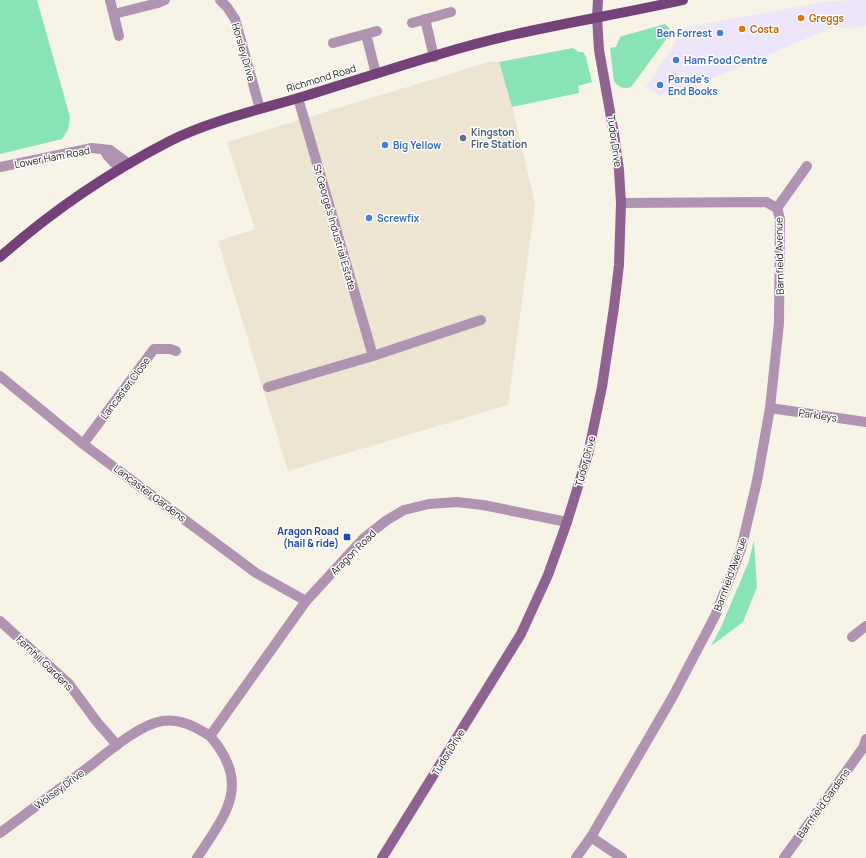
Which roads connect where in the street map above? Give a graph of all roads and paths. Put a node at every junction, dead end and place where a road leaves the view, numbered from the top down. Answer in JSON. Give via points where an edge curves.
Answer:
{"nodes":[{"id":1,"x":110,"y":0,"type":"edge"},
{"id":2,"x":165,"y":0,"type":"edge"},
{"id":3,"x":220,"y":0,"type":"edge"},
{"id":4,"x":598,"y":0,"type":"edge"},
{"id":5,"x":683,"y":0,"type":"edge"},
{"id":6,"x":452,"y":12,"type":"dead end"},
{"id":7,"x":114,"y":14,"type":"junction"},
{"id":8,"x":597,"y":17,"type":"junction"},
{"id":9,"x":425,"y":19,"type":"junction"},
{"id":10,"x":412,"y":23,"type":"dead end"},
{"id":11,"x":377,"y":31,"type":"dead end"},
{"id":12,"x":366,"y":34,"type":"junction"},
{"id":13,"x":119,"y":36,"type":"dead end"},
{"id":14,"x":333,"y":43,"type":"dead end"},
{"id":15,"x":434,"y":57,"type":"junction"},
{"id":16,"x":376,"y":74,"type":"junction"},
{"id":17,"x":298,"y":98,"type":"junction"},
{"id":18,"x":260,"y":109,"type":"junction"},
{"id":19,"x":104,"y":150,"type":"junction"},
{"id":20,"x":129,"y":164,"type":"junction"},
{"id":21,"x":807,"y":166,"type":"dead end"},
{"id":22,"x":0,"y":167,"type":"edge"},
{"id":23,"x":120,"y":169,"type":"junction"},
{"id":24,"x":621,"y":203,"type":"junction"},
{"id":25,"x":777,"y":208,"type":"junction"},
{"id":26,"x":0,"y":257,"type":"edge"},
{"id":27,"x":481,"y":320,"type":"dead end"},
{"id":28,"x":176,"y":351,"type":"dead end"},
{"id":29,"x":373,"y":356,"type":"junction"},
{"id":30,"x":0,"y":376,"type":"edge"},
{"id":31,"x":268,"y":387,"type":"dead end"},
{"id":32,"x":770,"y":408,"type":"junction"},
{"id":33,"x":866,"y":422,"type":"edge"},
{"id":34,"x":83,"y":444,"type":"junction"},
{"id":35,"x":567,"y":522,"type":"junction"},
{"id":36,"x":306,"y":601,"type":"junction"},
{"id":37,"x":0,"y":621,"type":"edge"},
{"id":38,"x":866,"y":626,"type":"edge"},
{"id":39,"x":852,"y":637,"type":"dead end"},
{"id":40,"x":210,"y":736,"type":"junction"},
{"id":41,"x":864,"y":744,"type":"edge"},
{"id":42,"x":117,"y":746,"type":"junction"},
{"id":43,"x":0,"y":833,"type":"edge"},
{"id":44,"x":591,"y":836,"type":"junction"},
{"id":45,"x":197,"y":858,"type":"edge"},
{"id":46,"x":382,"y":858,"type":"edge"},
{"id":47,"x":576,"y":858,"type":"edge"},
{"id":48,"x":622,"y":858,"type":"edge"},
{"id":49,"x":784,"y":858,"type":"edge"}],
"edges":[{"from":1,"to":7,"type":"street"},
{"from":2,"to":7,"type":"street"},
{"from":3,"to":18,"type":"street","name":"Horsley Drive","via":[[235,19]]},
{"from":4,"to":8,"type":"street","name":"Tudor Drive"},
{"from":5,"to":8,"type":"main road","name":"Richmond Road","via":[[633,12]]},
{"from":6,"to":9,"type":"street"},
{"from":7,"to":13,"type":"street"},
{"from":8,"to":15,"type":"main road","name":"Richmond Road","via":[[510,36]]},
{"from":8,"to":24,"type":"street","name":"Tudor Drive","via":[[600,58],[614,134]]},
{"from":9,"to":10,"type":"street"},
{"from":9,"to":15,"type":"street"},
{"from":11,"to":12,"type":"street"},
{"from":12,"to":14,"type":"street"},
{"from":12,"to":16,"type":"street"},
{"from":15,"to":16,"type":"main road","name":"Richmond Road"},
{"from":16,"to":17,"type":"main road","name":"Richmond Road"},
{"from":17,"to":18,"type":"main road","name":"Richmond Road"},
{"from":17,"to":29,"type":"street","name":"St George's Industrial Estate"},
{"from":18,"to":20,"type":"main road","name":"Richmond Road","via":[[206,126],[170,141]]},
{"from":19,"to":20,"type":"street","name":"Lower Ham Road","via":[[115,152]]},
{"from":19,"to":22,"type":"street","name":"Lower Ham Road","via":[[84,149]]},
{"from":19,"to":23,"type":"street","name":"Lower Ham Road"},
{"from":20,"to":23,"type":"main road","name":"Richmond Road"},
{"from":21,"to":25,"type":"street","name":"Barnfield Avenue"},
{"from":23,"to":26,"type":"main road","name":"Richmond Road","via":[[82,192]]},
{"from":24,"to":25,"type":"street","name":"Barnfield Avenue","via":[[766,202]]},
{"from":24,"to":35,"type":"street","name":"Tudor Drive","via":[[619,265],[608,356],[589,447]]},
{"from":25,"to":32,"type":"street","name":"Barnfield Avenue","via":[[780,219],[779,323]]},
{"from":27,"to":29,"type":"street"},
{"from":28,"to":34,"type":"street","name":"Lancaster Close","via":[[154,349]]},
{"from":29,"to":31,"type":"street"},
{"from":30,"to":34,"type":"street","name":"Lancaster Gardens"},
{"from":32,"to":33,"type":"street","name":"Parkleys"},
{"from":32,"to":44,"type":"street","name":"Barnfield Avenue","via":[[741,549],[715,616],[672,698]]},
{"from":34,"to":36,"type":"street","name":"Lancaster Gardens","via":[[256,573]]},
{"from":35,"to":36,"type":"street","name":"Aragon Road","via":[[457,502],[429,504],[404,510],[364,538]]},
{"from":35,"to":46,"type":"street","name":"Tudor Drive","via":[[548,575],[521,634]]},
{"from":36,"to":40,"type":"street","name":"Aragon Road"},
{"from":37,"to":42,"type":"street","name":"Fernhill Gardens","via":[[69,684]]},
{"from":38,"to":39,"type":"street"},
{"from":40,"to":42,"type":"street","via":[[186,723],[163,721],[151,724]]},
{"from":40,"to":45,"type":"street","via":[[227,759],[232,790],[223,818]]},
{"from":41,"to":49,"type":"street","name":"Barnfield Gardens"},
{"from":42,"to":43,"type":"street","name":"Wolsey Drive"},
{"from":44,"to":47,"type":"street","name":"Barnfield Avenue"},
{"from":44,"to":48,"type":"street"}]}
